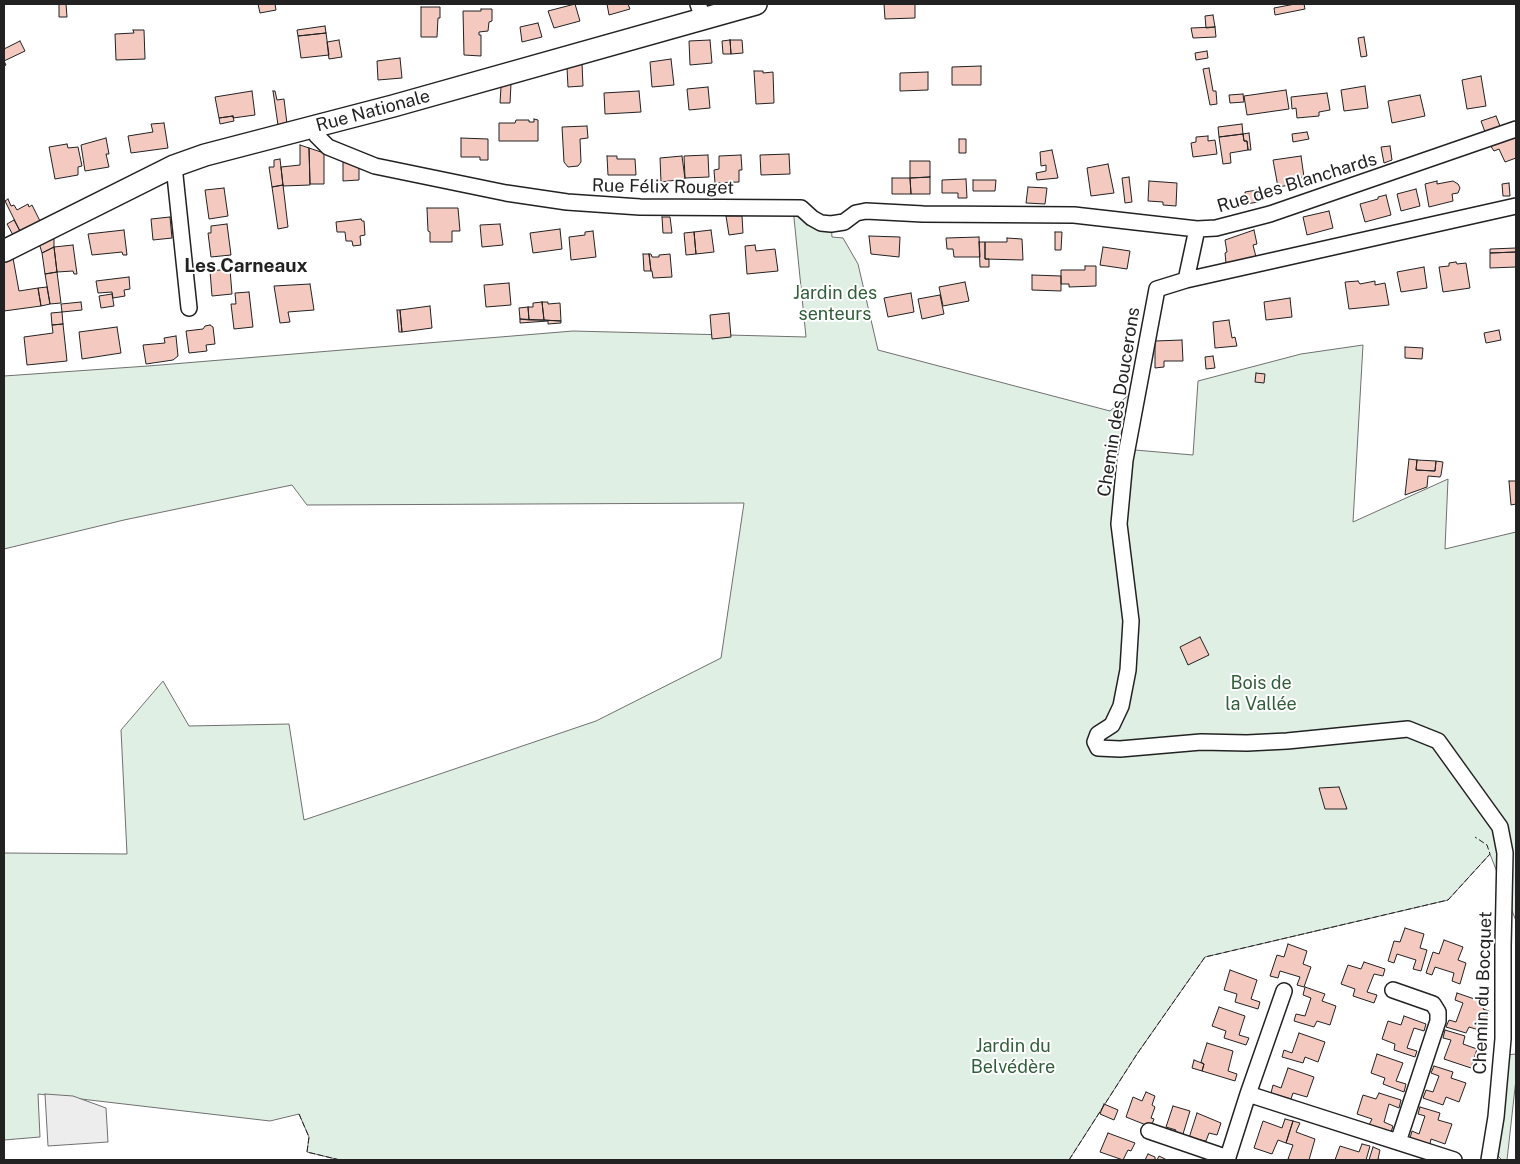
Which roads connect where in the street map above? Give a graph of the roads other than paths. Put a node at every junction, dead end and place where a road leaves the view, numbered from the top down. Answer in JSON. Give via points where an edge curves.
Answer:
{"nodes":[{"id":1,"x":756,"y":4,"type":"edge"},
{"id":2,"x":701,"y":12,"type":"edge"},
{"id":3,"x":312,"y":128,"type":"junction"},
{"id":4,"x":1516,"y":130,"type":"edge"},
{"id":5,"x":174,"y":166,"type":"junction"},
{"id":6,"x":1516,"y":206,"type":"edge"},
{"id":7,"x":1022,"y":214,"type":"joint"},
{"id":8,"x":1197,"y":229,"type":"junction"},
{"id":9,"x":4,"y":251,"type":"edge"},
{"id":10,"x":1186,"y":280,"type":"junction"},
{"id":11,"x":189,"y":308,"type":"dead end"},
{"id":12,"x":1500,"y":827,"type":"joint"},
{"id":13,"x":1393,"y":990,"type":"dead end"},
{"id":14,"x":1284,"y":992,"type":"dead end"},
{"id":15,"x":1248,"y":1094,"type":"junction"},
{"id":16,"x":1149,"y":1131,"type":"dead end"},
{"id":17,"x":1398,"y":1142,"type":"junction"},
{"id":18,"x":1227,"y":1159,"type":"edge"},
{"id":19,"x":1454,"y":1160,"type":"edge"},
{"id":20,"x":1489,"y":1160,"type":"edge"}],
"edges":[{"from":1,"to":2,"type":"street","name":"Rue Nationale"},
{"from":2,"to":3,"type":"street","name":"Rue Nationale"},
{"from":3,"to":5,"type":"street","name":"Rue Nationale"},
{"from":3,"to":7,"type":"street","name":"Rue Félix Rouget","via":[[328,146],[375,166],[496,192],[566,202],[640,207],[801,208],[812,218],[831,224],[844,222],[856,213],[866,211]]},
{"from":4,"to":8,"type":"street","name":"Rue des Blanchards","via":[[1270,214],[1216,228]]},
{"from":5,"to":9,"type":"street","name":"Rue Nationale"},
{"from":5,"to":11,"type":"street"},
{"from":6,"to":10,"type":"street"},
{"from":7,"to":8,"type":"street","name":"Rue des Blanchards","via":[[1074,215]]},
{"from":8,"to":10,"type":"street"},
{"from":10,"to":12,"type":"street","name":"Chemin des Doucerons","via":[[1157,289],[1124,460],[1118,524],[1131,621],[1128,670],[1121,706],[1112,725],[1098,734],[1094,742],[1098,748],[1120,750],[1200,742],[1287,741],[1408,729],[1438,741]]},
{"from":12,"to":20,"type":"street","name":"Chemin du Bocquet","via":[[1506,853],[1503,1039]]},
{"from":13,"to":17,"type":"street","via":[[1433,1004],[1438,1012],[1438,1021]]},
{"from":14,"to":15,"type":"street"},
{"from":15,"to":17,"type":"street"},
{"from":15,"to":18,"type":"street"},
{"from":16,"to":18,"type":"street"},
{"from":17,"to":19,"type":"street"}]}
